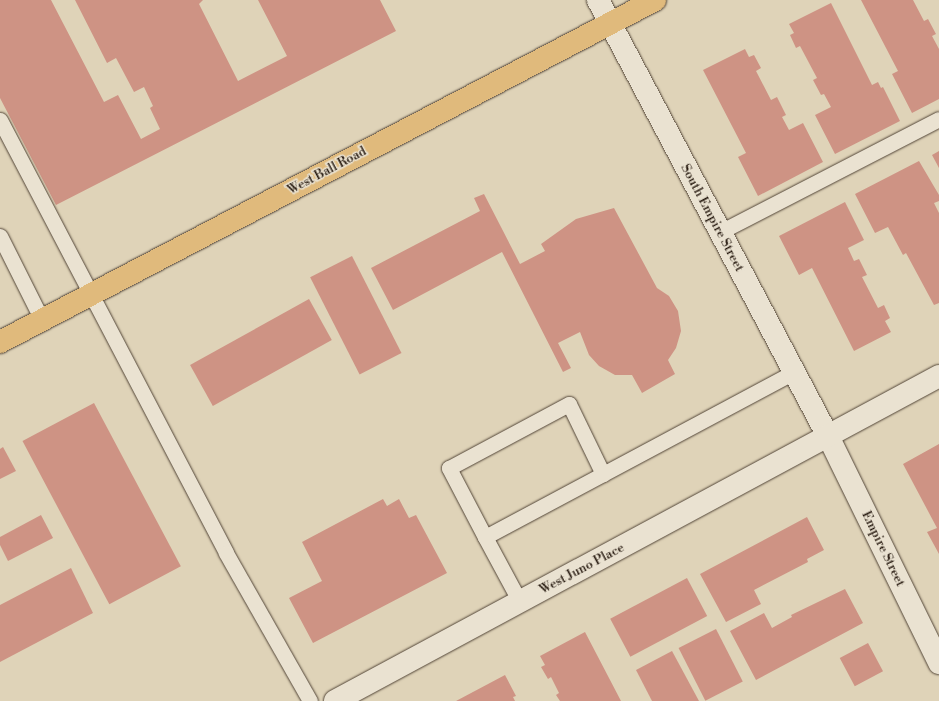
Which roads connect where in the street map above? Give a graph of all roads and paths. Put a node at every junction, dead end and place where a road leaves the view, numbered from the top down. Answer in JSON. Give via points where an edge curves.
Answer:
{"nodes":[{"id":1,"x":598,"y":0,"type":"edge"},
{"id":2,"x":655,"y":0,"type":"edge"},
{"id":3,"x":610,"y":24,"type":"junction"},
{"id":4,"x":939,"y":119,"type":"edge"},
{"id":5,"x":0,"y":120,"type":"edge"},
{"id":6,"x":720,"y":232,"type":"junction"},
{"id":7,"x":0,"y":236,"type":"edge"},
{"id":8,"x":91,"y":295,"type":"junction"},
{"id":9,"x":42,"y":320,"type":"junction"},
{"id":10,"x":0,"y":342,"type":"edge"},
{"id":11,"x":794,"y":372,"type":"junction"},
{"id":12,"x":939,"y":376,"type":"edge"},
{"id":13,"x":828,"y":436,"type":"junction"},
{"id":14,"x":604,"y":474,"type":"junction"},
{"id":15,"x":485,"y":537,"type":"junction"},
{"id":16,"x":520,"y":602,"type":"junction"},
{"id":17,"x":939,"y":662,"type":"edge"},
{"id":18,"x":310,"y":701,"type":"edge"},
{"id":19,"x":335,"y":701,"type":"edge"}],
"edges":[{"from":1,"to":3,"type":"street","name":"South Empire Street"},
{"from":2,"to":3,"type":"main road","name":"West Ball Road"},
{"from":3,"to":6,"type":"street","name":"South Empire Street"},
{"from":3,"to":8,"type":"main road","name":"West Ball Road"},
{"from":4,"to":6,"type":"lane"},
{"from":5,"to":8,"type":"lane"},
{"from":6,"to":11,"type":"street","name":"South Empire Street"},
{"from":7,"to":9,"type":"lane"},
{"from":8,"to":9,"type":"main road","name":"West Ball Road"},
{"from":8,"to":18,"type":"lane","via":[[226,553]]},
{"from":9,"to":10,"type":"main road","name":"West Ball Road"},
{"from":11,"to":13,"type":"street","name":"South Empire Street"},
{"from":11,"to":14,"type":"lane"},
{"from":12,"to":13,"type":"street","name":"West Juno Place"},
{"from":13,"to":16,"type":"street","name":"West Juno Place"},
{"from":13,"to":17,"type":"street","name":"Empire Street"},
{"from":14,"to":15,"type":"lane"},
{"from":14,"to":15,"type":"lane","via":[[569,404],[450,468]]},
{"from":15,"to":16,"type":"lane"},
{"from":16,"to":19,"type":"street","name":"West Juno Place"}]}
